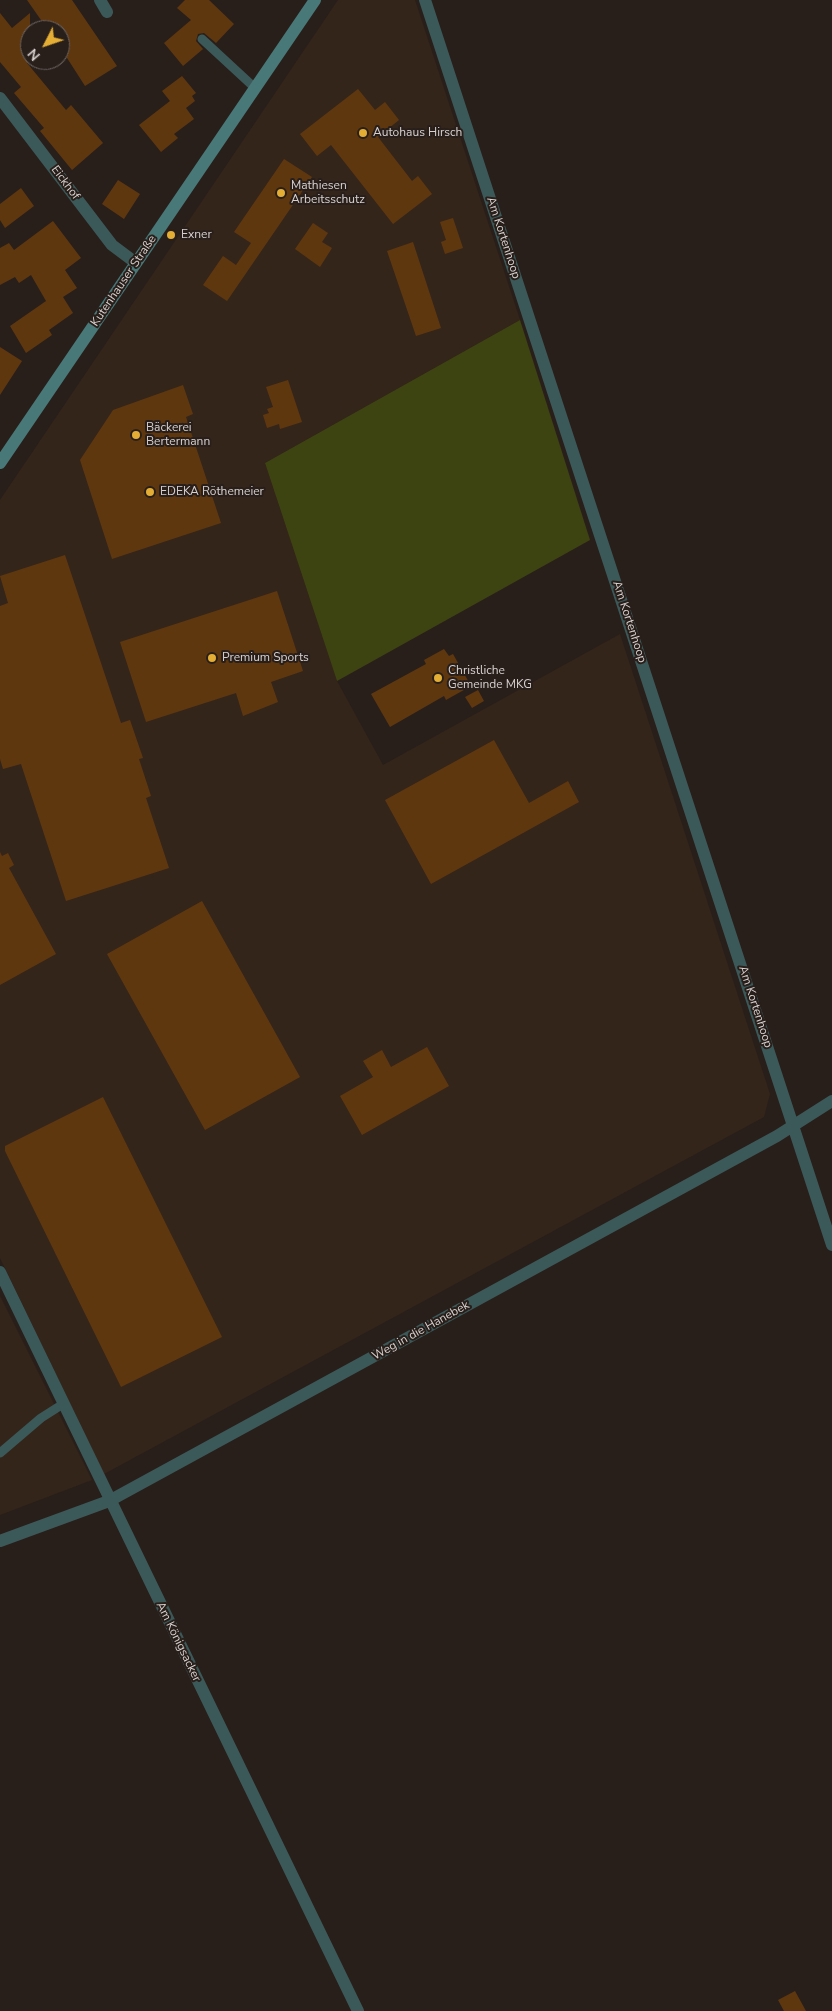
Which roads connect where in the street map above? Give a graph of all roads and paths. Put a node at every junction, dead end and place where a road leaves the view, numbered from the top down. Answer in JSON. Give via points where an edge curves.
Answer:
{"nodes":[{"id":1,"x":100,"y":0,"type":"edge"},
{"id":2,"x":315,"y":0,"type":"edge"},
{"id":3,"x":425,"y":0,"type":"edge"},
{"id":4,"x":108,"y":12,"type":"dead end"},
{"id":5,"x":202,"y":39,"type":"dead end"},
{"id":6,"x":255,"y":88,"type":"junction"},
{"id":7,"x":0,"y":98,"type":"edge"},
{"id":8,"x":136,"y":263,"type":"junction"},
{"id":9,"x":0,"y":463,"type":"edge"},
{"id":10,"x":832,"y":1101,"type":"edge"},
{"id":11,"x":794,"y":1125,"type":"junction"},
{"id":12,"x":832,"y":1245,"type":"edge"},
{"id":13,"x":0,"y":1272,"type":"edge"},
{"id":14,"x":63,"y":1404,"type":"junction"},
{"id":15,"x":0,"y":1453,"type":"edge"},
{"id":16,"x":109,"y":1501,"type":"junction"},
{"id":17,"x":0,"y":1541,"type":"edge"},
{"id":18,"x":358,"y":2011,"type":"edge"}],
"edges":[{"from":1,"to":4,"type":"street"},
{"from":2,"to":6,"type":"street","name":"Kutenhauser Straße"},
{"from":3,"to":11,"type":"street","name":"Am Kortenhoop"},
{"from":5,"to":6,"type":"lane"},
{"from":6,"to":8,"type":"street","name":"Kutenhauser Straße"},
{"from":7,"to":8,"type":"street","name":"Eickhof","via":[[112,245]]},
{"from":8,"to":9,"type":"street","name":"Kutenhauser Straße"},
{"from":10,"to":11,"type":"street","name":"Weg in die Hanebek"},
{"from":11,"to":12,"type":"street","name":"Am Kortenhoop"},
{"from":11,"to":16,"type":"street","name":"Weg in die Hanebek"},
{"from":13,"to":14,"type":"street","name":"Am Königsacker"},
{"from":14,"to":15,"type":"lane"},
{"from":14,"to":16,"type":"street","name":"Am Königsacker"},
{"from":16,"to":17,"type":"street","name":"Weg in die Hanebek"},
{"from":16,"to":18,"type":"street","name":"Am Königsacker"}]}
